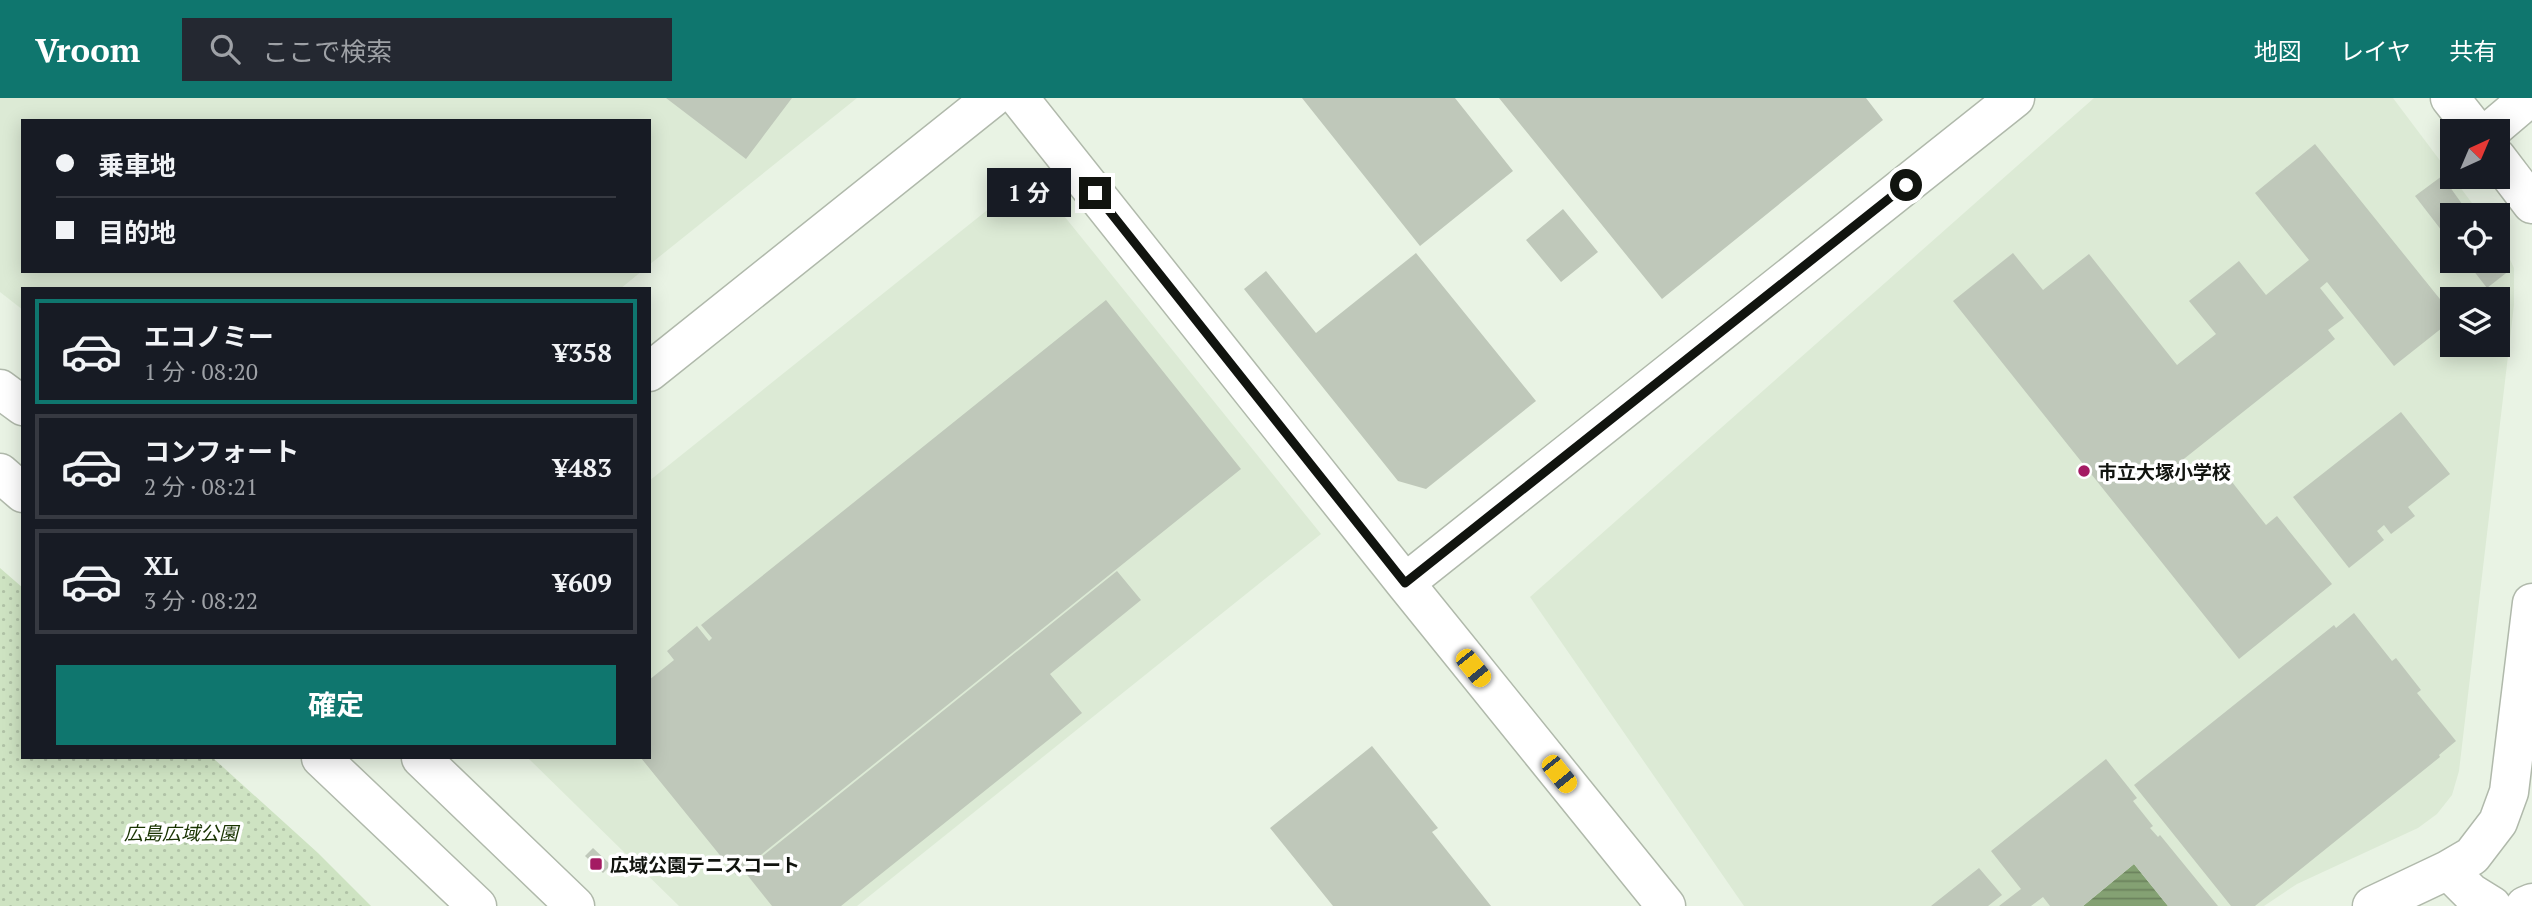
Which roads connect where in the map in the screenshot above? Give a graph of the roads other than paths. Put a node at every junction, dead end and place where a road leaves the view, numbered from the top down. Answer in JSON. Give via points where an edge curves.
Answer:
{"nodes":[{"id":1,"x":992,"y":98,"type":"edge"},
{"id":2,"x":1019,"y":98,"type":"edge"},
{"id":3,"x":2015,"y":98,"type":"edge"},
{"id":4,"x":2450,"y":98,"type":"edge"},
{"id":5,"x":2529,"y":98,"type":"edge"},
{"id":6,"x":2467,"y":119,"type":"edge"},
{"id":7,"x":2504,"y":119,"type":"edge"},
{"id":8,"x":2510,"y":175,"type":"edge"},
{"id":9,"x":2532,"y":204,"type":"edge"},
{"id":10,"x":651,"y":370,"type":"edge"},
{"id":11,"x":0,"y":389,"type":"edge"},
{"id":12,"x":21,"y":405,"type":"edge"},
{"id":13,"x":0,"y":473,"type":"edge"},
{"id":14,"x":21,"y":491,"type":"edge"},
{"id":15,"x":1405,"y":583,"type":"junction"},
{"id":16,"x":2532,"y":603,"type":"edge"},
{"id":17,"x":322,"y":759,"type":"edge"},
{"id":18,"x":422,"y":759,"type":"edge"},
{"id":19,"x":2448,"y":870,"type":"junction"},
{"id":20,"x":2532,"y":903,"type":"edge"},
{"id":21,"x":477,"y":906,"type":"edge"},
{"id":22,"x":575,"y":906,"type":"edge"},
{"id":23,"x":1666,"y":906,"type":"edge"},
{"id":24,"x":2372,"y":906,"type":"edge"},
{"id":25,"x":2492,"y":906,"type":"edge"},
{"id":26,"x":2525,"y":906,"type":"edge"}],
"edges":[{"from":1,"to":10,"type":"street"},
{"from":2,"to":15,"type":"street"},
{"from":3,"to":15,"type":"street"},
{"from":4,"to":6,"type":"street"},
{"from":5,"to":7,"type":"street"},
{"from":8,"to":9,"type":"street"},
{"from":11,"to":12,"type":"street"},
{"from":13,"to":14,"type":"street"},
{"from":15,"to":23,"type":"street"},
{"from":16,"to":19,"type":"street","via":[[2504,808],[2472,856]]},
{"from":17,"to":21,"type":"street"},
{"from":18,"to":22,"type":"street"},
{"from":19,"to":24,"type":"street"},
{"from":19,"to":25,"type":"street"},
{"from":20,"to":26,"type":"street"}]}
